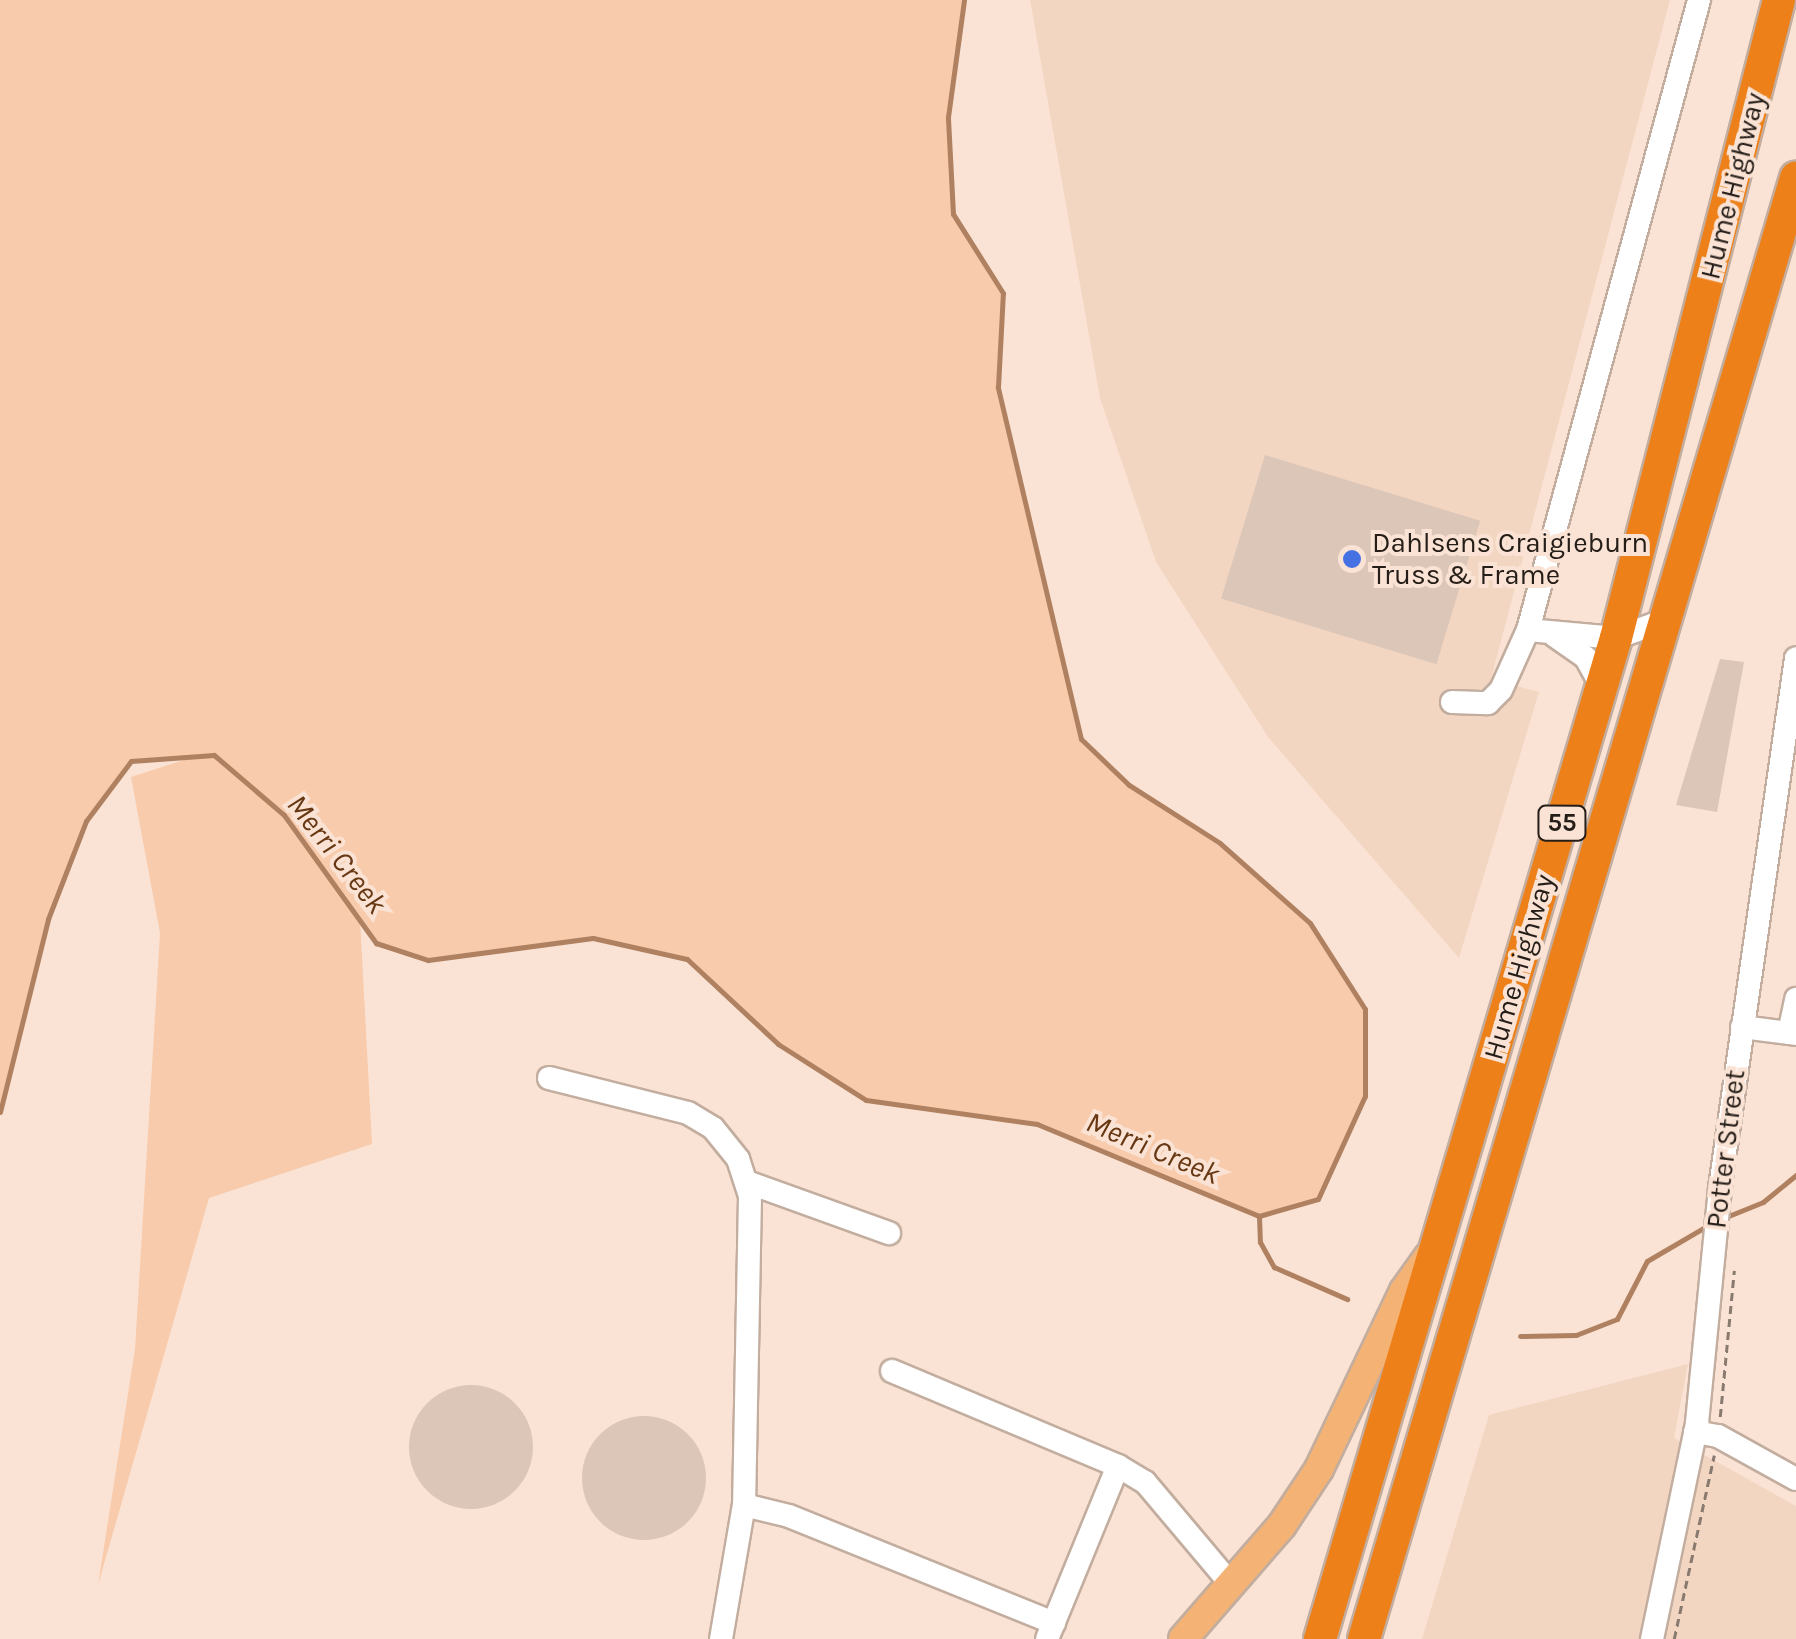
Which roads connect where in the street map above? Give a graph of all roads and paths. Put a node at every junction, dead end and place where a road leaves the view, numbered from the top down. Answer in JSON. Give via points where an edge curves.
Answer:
{"nodes":[{"id":1,"x":1699,"y":0,"type":"edge"},
{"id":2,"x":1779,"y":0,"type":"edge"},
{"id":3,"x":1796,"y":178,"type":"edge"},
{"id":4,"x":1668,"y":620,"type":"junction"},
{"id":5,"x":1528,"y":630,"type":"junction"},
{"id":6,"x":1552,"y":634,"type":"junction"},
{"id":7,"x":1616,"y":638,"type":"junction"},
{"id":8,"x":1796,"y":658,"type":"edge"},
{"id":9,"x":1602,"y":688,"type":"junction"},
{"id":10,"x":1452,"y":702,"type":"dead end"},
{"id":11,"x":1784,"y":816,"type":"edge"},
{"id":12,"x":1796,"y":999,"type":"edge"},
{"id":13,"x":1742,"y":1027,"type":"junction"},
{"id":14,"x":1793,"y":1034,"type":"edge"},
{"id":15,"x":549,"y":1078,"type":"dead end"},
{"id":16,"x":747,"y":1182,"type":"junction"},
{"id":17,"x":889,"y":1233,"type":"dead end"},
{"id":18,"x":1438,"y":1242,"type":"junction"},
{"id":19,"x":892,"y":1372,"type":"dead end"},
{"id":20,"x":1707,"y":1434,"type":"junction"},
{"id":21,"x":1118,"y":1466,"type":"junction"},
{"id":22,"x":1796,"y":1479,"type":"edge"},
{"id":23,"x":744,"y":1506,"type":"junction"},
{"id":24,"x":1230,"y":1584,"type":"junction"},
{"id":25,"x":1051,"y":1631,"type":"edge"},
{"id":26,"x":721,"y":1639,"type":"edge"},
{"id":27,"x":1183,"y":1639,"type":"edge"},
{"id":28,"x":1320,"y":1639,"type":"edge"},
{"id":29,"x":1364,"y":1639,"type":"edge"},
{"id":30,"x":1652,"y":1639,"type":"edge"},
{"id":31,"x":1674,"y":1639,"type":"edge"}],
"edges":[{"from":1,"to":5,"type":"street"},
{"from":2,"to":7,"type":"highway","name":"Hume Highway","number":"55"},
{"from":3,"to":4,"type":"highway","name":"Hume Highway","number":"55"},
{"from":4,"to":7,"type":"street"},
{"from":4,"to":29,"type":"highway","name":"Hume Highway","number":"55"},
{"from":5,"to":6,"type":"street"},
{"from":5,"to":10,"type":"street","via":[[1501,690],[1488,703]]},
{"from":6,"to":7,"type":"street"},
{"from":6,"to":9,"type":"street","via":[[1586,658]]},
{"from":7,"to":9,"type":"highway","name":"Hume Highway","number":"55"},
{"from":8,"to":11,"type":"street","name":"Potter Street"},
{"from":9,"to":18,"type":"highway","name":"Hume Highway","number":"55"},
{"from":11,"to":13,"type":"street","name":"Potter Street"},
{"from":12,"to":14,"type":"street"},
{"from":13,"to":14,"type":"street"},
{"from":13,"to":20,"type":"street","name":"Potter Street","via":[[1715,1230]]},
{"from":15,"to":16,"type":"street","via":[[700,1118],[729,1144]]},
{"from":16,"to":17,"type":"street"},
{"from":16,"to":23,"type":"street"},
{"from":18,"to":24,"type":"main road","via":[[1404,1291],[1329,1452],[1282,1525]]},
{"from":18,"to":28,"type":"highway","name":"Hume Highway","number":"55"},
{"from":19,"to":21,"type":"street"},
{"from":20,"to":22,"type":"street"},
{"from":20,"to":30,"type":"street","name":"Potter Street"},
{"from":20,"to":31,"type":"path"},
{"from":21,"to":24,"type":"street","via":[[1145,1482]]},
{"from":21,"to":25,"type":"street"},
{"from":23,"to":25,"type":"street","via":[[789,1516]]},
{"from":23,"to":26,"type":"street"},
{"from":24,"to":27,"type":"main road"}]}
